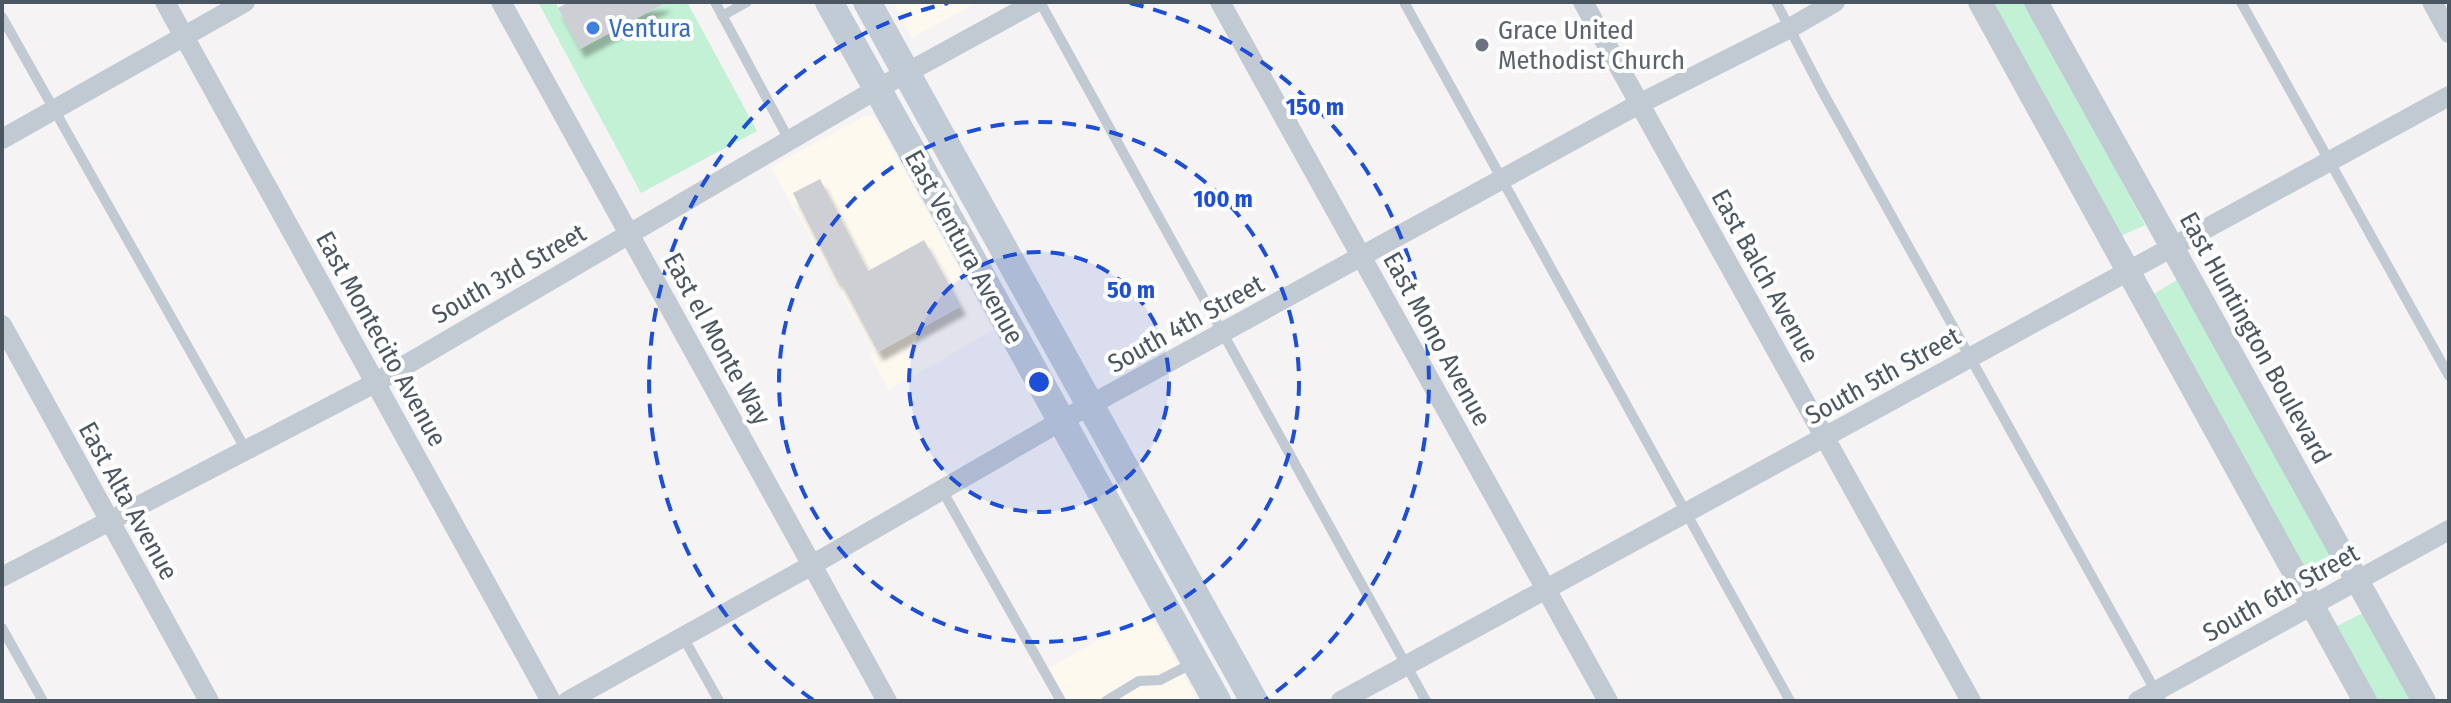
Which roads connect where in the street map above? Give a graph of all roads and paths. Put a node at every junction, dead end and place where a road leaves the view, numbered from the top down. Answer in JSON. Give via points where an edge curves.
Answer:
{"nodes":[{"id":1,"x":165,"y":2,"type":"edge"},
{"id":2,"x":245,"y":2,"type":"edge"},
{"id":3,"x":501,"y":2,"type":"edge"},
{"id":4,"x":715,"y":2,"type":"edge"},
{"id":5,"x":747,"y":2,"type":"edge"},
{"id":6,"x":829,"y":2,"type":"edge"},
{"id":7,"x":867,"y":2,"type":"edge"},
{"id":8,"x":1038,"y":2,"type":"edge"},
{"id":9,"x":1220,"y":2,"type":"edge"},
{"id":10,"x":1404,"y":2,"type":"edge"},
{"id":11,"x":1583,"y":2,"type":"edge"},
{"id":12,"x":1776,"y":2,"type":"edge"},
{"id":13,"x":1835,"y":2,"type":"edge"},
{"id":14,"x":1980,"y":2,"type":"edge"},
{"id":15,"x":2036,"y":2,"type":"edge"},
{"id":16,"x":2241,"y":2,"type":"edge"},
{"id":17,"x":2432,"y":2,"type":"edge"},
{"id":18,"x":722,"y":16,"type":"junction"},
{"id":19,"x":2,"y":17,"type":"edge"},
{"id":20,"x":1790,"y":28,"type":"junction"},
{"id":21,"x":2449,"y":33,"type":"edge"},
{"id":22,"x":184,"y":36,"type":"junction"},
{"id":23,"x":906,"y":73,"type":"junction"},
{"id":24,"x":877,"y":89,"type":"junction"},
{"id":25,"x":2449,"y":96,"type":"edge"},
{"id":26,"x":1639,"y":104,"type":"junction"},
{"id":27,"x":53,"y":110,"type":"junction"},
{"id":28,"x":2,"y":139,"type":"edge"},
{"id":29,"x":789,"y":140,"type":"junction"},
{"id":30,"x":2329,"y":162,"type":"junction"},
{"id":31,"x":1503,"y":179,"type":"junction"},
{"id":32,"x":629,"y":233,"type":"junction"},
{"id":33,"x":2173,"y":248,"type":"junction"},
{"id":34,"x":1362,"y":257,"type":"junction"},
{"id":35,"x":2129,"y":272,"type":"junction"},
{"id":36,"x":2,"y":325,"type":"edge"},
{"id":37,"x":1223,"y":333,"type":"junction"},
{"id":38,"x":1971,"y":358,"type":"junction"},
{"id":39,"x":2449,"y":376,"type":"edge"},
{"id":40,"x":375,"y":383,"type":"junction"},
{"id":41,"x":1090,"y":406,"type":"junction"},
{"id":42,"x":1061,"y":421,"type":"junction"},
{"id":43,"x":1825,"y":438,"type":"junction"},
{"id":44,"x":246,"y":450,"type":"junction"},
{"id":45,"x":942,"y":490,"type":"junction"},
{"id":46,"x":1686,"y":513,"type":"junction"},
{"id":47,"x":110,"y":521,"type":"junction"},
{"id":48,"x":2449,"y":530,"type":"edge"},
{"id":49,"x":812,"y":565,"type":"junction"},
{"id":50,"x":2,"y":577,"type":"edge"},
{"id":51,"x":2358,"y":581,"type":"junction"},
{"id":52,"x":1545,"y":589,"type":"junction"},
{"id":53,"x":2312,"y":605,"type":"junction"},
{"id":54,"x":2,"y":628,"type":"edge"},
{"id":55,"x":683,"y":637,"type":"junction"},
{"id":56,"x":1195,"y":662,"type":"junction"},
{"id":57,"x":1406,"y":665,"type":"junction"},
{"id":58,"x":2152,"y":698,"type":"edge"},
{"id":59,"x":43,"y":701,"type":"edge"},
{"id":60,"x":209,"y":701,"type":"edge"},
{"id":61,"x":551,"y":701,"type":"edge"},
{"id":62,"x":568,"y":701,"type":"edge"},
{"id":63,"x":719,"y":701,"type":"edge"},
{"id":64,"x":887,"y":701,"type":"edge"},
{"id":65,"x":1061,"y":701,"type":"edge"},
{"id":66,"x":1106,"y":701,"type":"edge"},
{"id":67,"x":1217,"y":701,"type":"edge"},
{"id":68,"x":1254,"y":701,"type":"edge"},
{"id":69,"x":1341,"y":701,"type":"edge"},
{"id":70,"x":1426,"y":701,"type":"edge"},
{"id":71,"x":1608,"y":701,"type":"edge"},
{"id":72,"x":1790,"y":701,"type":"edge"},
{"id":73,"x":1971,"y":701,"type":"edge"},
{"id":74,"x":2365,"y":701,"type":"edge"},
{"id":75,"x":2424,"y":701,"type":"edge"}],
"edges":[{"from":1,"to":22,"type":"street","name":"East Montecito Avenue"},
{"from":2,"to":22,"type":"street"},
{"from":3,"to":32,"type":"street","name":"East el Monte Way"},
{"from":4,"to":18,"type":"lane"},
{"from":5,"to":18,"type":"lane"},
{"from":6,"to":24,"type":"main road","name":"East Ventura Avenue"},
{"from":7,"to":23,"type":"main road","name":"East Ventura Avenue"},
{"from":8,"to":23,"type":"street","name":"South 3rd Street"},
{"from":8,"to":37,"type":"lane"},
{"from":9,"to":34,"type":"street","name":"East Mono Avenue"},
{"from":10,"to":31,"type":"lane"},
{"from":11,"to":26,"type":"street","name":"East Balch Avenue"},
{"from":12,"to":20,"type":"lane"},
{"from":13,"to":20,"type":"street","name":"South 4th Street"},
{"from":14,"to":35,"type":"street"},
{"from":15,"to":33,"type":"street","name":"East Huntington Boulevard"},
{"from":16,"to":30,"type":"lane"},
{"from":17,"to":21,"type":"street"},
{"from":18,"to":29,"type":"lane"},
{"from":19,"to":27,"type":"lane"},
{"from":20,"to":26,"type":"street","name":"South 4th Street"},
{"from":20,"to":38,"type":"lane"},
{"from":22,"to":27,"type":"street"},
{"from":22,"to":40,"type":"street","name":"East Montecito Avenue"},
{"from":23,"to":24,"type":"street","name":"South 3rd Street"},
{"from":23,"to":41,"type":"main road","name":"East Ventura Avenue"},
{"from":24,"to":29,"type":"street","name":"South 3rd Street"},
{"from":24,"to":42,"type":"main road","name":"East Ventura Avenue"},
{"from":25,"to":30,"type":"street","name":"South 5th Street"},
{"from":26,"to":31,"type":"street","name":"South 4th Street"},
{"from":26,"to":43,"type":"street","name":"East Balch Avenue"},
{"from":27,"to":28,"type":"street"},
{"from":27,"to":44,"type":"lane"},
{"from":29,"to":32,"type":"street","name":"South 3rd Street"},
{"from":30,"to":33,"type":"street","name":"South 5th Street"},
{"from":30,"to":39,"type":"lane"},
{"from":31,"to":34,"type":"street","name":"South 4th Street"},
{"from":31,"to":46,"type":"lane"},
{"from":32,"to":40,"type":"street","name":"South 3rd Street"},
{"from":32,"to":49,"type":"street","name":"East el Monte Way"},
{"from":33,"to":35,"type":"street","name":"South 5th Street"},
{"from":33,"to":51,"type":"street","name":"East Huntington Boulevard"},
{"from":34,"to":37,"type":"street","name":"South 4th Street"},
{"from":34,"to":52,"type":"street","name":"East Mono Avenue"},
{"from":35,"to":38,"type":"street","name":"South 5th Street"},
{"from":35,"to":53,"type":"street"},
{"from":36,"to":47,"type":"street","name":"East Alta Avenue"},
{"from":37,"to":41,"type":"street","name":"South 4th Street"},
{"from":37,"to":57,"type":"lane"},
{"from":38,"to":43,"type":"street","name":"South 5th Street"},
{"from":38,"to":58,"type":"lane"},
{"from":40,"to":44,"type":"street","name":"South 3rd Street"},
{"from":40,"to":61,"type":"street","name":"East Montecito Avenue"},
{"from":41,"to":42,"type":"street","name":"South 4th Street"},
{"from":41,"to":68,"type":"main road","name":"East Ventura Avenue"},
{"from":42,"to":45,"type":"street","name":"South 4th Street"},
{"from":42,"to":56,"type":"main road","name":"East Ventura Avenue"},
{"from":43,"to":46,"type":"street","name":"South 5th Street"},
{"from":43,"to":73,"type":"street","name":"East Balch Avenue"},
{"from":44,"to":47,"type":"street","name":"South 3rd Street"},
{"from":45,"to":49,"type":"street","name":"South 4th Street"},
{"from":45,"to":65,"type":"lane"},
{"from":46,"to":52,"type":"street","name":"South 5th Street"},
{"from":46,"to":72,"type":"lane"},
{"from":47,"to":50,"type":"street","name":"South 3rd Street"},
{"from":47,"to":60,"type":"street","name":"East Alta Avenue"},
{"from":48,"to":51,"type":"street","name":"South 6th Street"},
{"from":49,"to":55,"type":"street","name":"South 4th Street"},
{"from":49,"to":64,"type":"street","name":"East el Monte Way"},
{"from":51,"to":53,"type":"street","name":"South 6th Street"},
{"from":51,"to":75,"type":"street","name":"East Huntington Boulevard"},
{"from":52,"to":57,"type":"street","name":"South 5th Street"},
{"from":52,"to":71,"type":"street","name":"East Mono Avenue"},
{"from":53,"to":58,"type":"street","name":"South 6th Street"},
{"from":53,"to":74,"type":"street"},
{"from":54,"to":59,"type":"lane"},
{"from":55,"to":62,"type":"street","name":"South 4th Street"},
{"from":55,"to":63,"type":"lane"},
{"from":56,"to":66,"type":"lane","via":[[1160,680],[1139,681]]},
{"from":56,"to":67,"type":"main road","name":"East Ventura Avenue"},
{"from":57,"to":69,"type":"street","name":"South 5th Street"},
{"from":57,"to":70,"type":"lane"}]}
